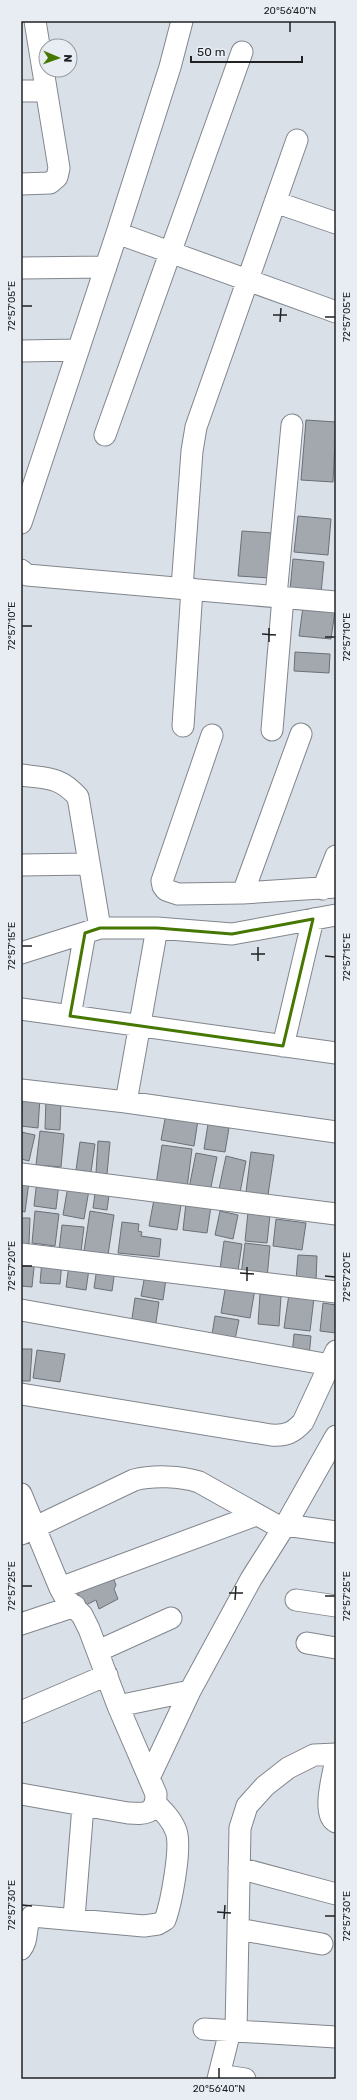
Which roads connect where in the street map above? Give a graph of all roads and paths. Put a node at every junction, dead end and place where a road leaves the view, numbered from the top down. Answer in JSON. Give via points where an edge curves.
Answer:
{"nodes":[{"id":1,"x":35,"y":21,"type":"edge"},
{"id":2,"x":182,"y":21,"type":"edge"},
{"id":3,"x":242,"y":52,"type":"dead end"},
{"id":4,"x":46,"y":91,"type":"junction"},
{"id":5,"x":21,"y":92,"type":"edge"},
{"id":6,"x":297,"y":140,"type":"dead end"},
{"id":7,"x":21,"y":184,"type":"edge"},
{"id":8,"x":275,"y":202,"type":"junction"},
{"id":9,"x":336,"y":223,"type":"edge"},
{"id":10,"x":117,"y":233,"type":"junction"},
{"id":11,"x":170,"y":253,"type":"junction"},
{"id":12,"x":106,"y":267,"type":"junction"},
{"id":13,"x":21,"y":268,"type":"edge"},
{"id":14,"x":248,"y":280,"type":"junction"},
{"id":15,"x":336,"y":312,"type":"edge"},
{"id":16,"x":78,"y":350,"type":"junction"},
{"id":17,"x":21,"y":351,"type":"edge"},
{"id":18,"x":292,"y":425,"type":"dead end"},
{"id":19,"x":105,"y":435,"type":"dead end"},
{"id":20,"x":21,"y":523,"type":"edge"},
{"id":21,"x":21,"y":570,"type":"edge"},
{"id":22,"x":187,"y":589,"type":"junction"},
{"id":23,"x":279,"y":597,"type":"junction"},
{"id":24,"x":336,"y":602,"type":"edge"},
{"id":25,"x":183,"y":726,"type":"dead end"},
{"id":26,"x":272,"y":730,"type":"dead end"},
{"id":27,"x":301,"y":734,"type":"dead end"},
{"id":28,"x":212,"y":735,"type":"dead end"},
{"id":29,"x":21,"y":775,"type":"edge"},
{"id":30,"x":336,"y":856,"type":"edge"},
{"id":31,"x":89,"y":864,"type":"junction"},
{"id":32,"x":21,"y":865,"type":"edge"},
{"id":33,"x":330,"y":888,"type":"edge"},
{"id":34,"x":242,"y":894,"type":"junction"},
{"id":35,"x":336,"y":915,"type":"edge"},
{"id":36,"x":314,"y":920,"type":"junction"},
{"id":37,"x":156,"y":928,"type":"junction"},
{"id":38,"x":92,"y":931,"type":"junction"},
{"id":39,"x":21,"y":953,"type":"edge"},
{"id":40,"x":21,"y":1009,"type":"edge"},
{"id":41,"x":70,"y":1016,"type":"junction"},
{"id":42,"x":139,"y":1026,"type":"junction"},
{"id":43,"x":283,"y":1046,"type":"junction"},
{"id":44,"x":336,"y":1053,"type":"edge"},
{"id":45,"x":21,"y":1090,"type":"edge"},
{"id":46,"x":126,"y":1102,"type":"junction"},
{"id":47,"x":336,"y":1132,"type":"edge"},
{"id":48,"x":21,"y":1174,"type":"edge"},
{"id":49,"x":336,"y":1214,"type":"edge"},
{"id":50,"x":21,"y":1254,"type":"edge"},
{"id":51,"x":336,"y":1292,"type":"edge"},
{"id":52,"x":21,"y":1310,"type":"edge"},
{"id":53,"x":332,"y":1368,"type":"edge"},
{"id":54,"x":21,"y":1394,"type":"edge"},
{"id":55,"x":336,"y":1436,"type":"edge"},
{"id":56,"x":21,"y":1494,"type":"edge"},
{"id":57,"x":256,"y":1515,"type":"junction"},
{"id":58,"x":284,"y":1527,"type":"junction"},
{"id":59,"x":28,"y":1531,"type":"edge"},
{"id":60,"x":336,"y":1532,"type":"edge"},
{"id":61,"x":60,"y":1588,"type":"junction"},
{"id":62,"x":296,"y":1600,"type":"dead end"},
{"id":63,"x":75,"y":1606,"type":"junction"},
{"id":64,"x":336,"y":1606,"type":"edge"},
{"id":65,"x":171,"y":1618,"type":"dead end"},
{"id":66,"x":21,"y":1624,"type":"edge"},
{"id":67,"x":307,"y":1643,"type":"dead end"},
{"id":68,"x":336,"y":1648,"type":"edge"},
{"id":69,"x":98,"y":1651,"type":"junction"},
{"id":70,"x":107,"y":1675,"type":"junction"},
{"id":71,"x":190,"y":1691,"type":"junction"},
{"id":72,"x":118,"y":1706,"type":"junction"},
{"id":73,"x":21,"y":1712,"type":"edge"},
{"id":74,"x":336,"y":1754,"type":"edge"},
{"id":75,"x":336,"y":1759,"type":"edge"},
{"id":76,"x":149,"y":1778,"type":"junction"},
{"id":77,"x":26,"y":1802,"type":"edge"},
{"id":78,"x":156,"y":1804,"type":"junction"},
{"id":79,"x":83,"y":1806,"type":"junction"},
{"id":80,"x":336,"y":1822,"type":"edge"},
{"id":81,"x":239,"y":1868,"type":"junction"},
{"id":82,"x":336,"y":1894,"type":"edge"},
{"id":83,"x":74,"y":1918,"type":"junction"},
{"id":84,"x":238,"y":1930,"type":"junction"},
{"id":85,"x":322,"y":1944,"type":"dead end"},
{"id":86,"x":21,"y":1949,"type":"edge"},
{"id":87,"x":204,"y":2029,"type":"dead end"},
{"id":88,"x":233,"y":2031,"type":"junction"},
{"id":89,"x":336,"y":2038,"type":"edge"},
{"id":90,"x":219,"y":2077,"type":"edge"},
{"id":91,"x":245,"y":2079,"type":"edge"}],
"edges":[{"from":1,"to":4,"type":"street"},
{"from":2,"to":10,"type":"street","via":[[170,67]]},
{"from":3,"to":11,"type":"street"},
{"from":4,"to":5,"type":"street"},
{"from":4,"to":7,"type":"street","via":[[59,168],[57,178],[50,183]]},
{"from":6,"to":8,"type":"street"},
{"from":8,"to":9,"type":"street"},
{"from":8,"to":14,"type":"street"},
{"from":10,"to":11,"type":"street"},
{"from":10,"to":12,"type":"street"},
{"from":11,"to":14,"type":"street"},
{"from":11,"to":19,"type":"street"},
{"from":12,"to":13,"type":"street"},
{"from":12,"to":16,"type":"street"},
{"from":14,"to":15,"type":"street"},
{"from":14,"to":22,"type":"street","via":[[193,440]]},
{"from":16,"to":17,"type":"street"},
{"from":16,"to":20,"type":"street"},
{"from":18,"to":23,"type":"street"},
{"from":21,"to":22,"type":"street","via":[[27,575]]},
{"from":22,"to":23,"type":"street"},
{"from":22,"to":25,"type":"street"},
{"from":23,"to":24,"type":"street"},
{"from":23,"to":26,"type":"street"},
{"from":27,"to":34,"type":"street"},
{"from":28,"to":34,"type":"street","via":[[162,880],[163,886],[166,890],[178,894]]},
{"from":29,"to":31,"type":"street","via":[[54,780],[67,785],[78,798]]},
{"from":30,"to":33,"type":"street"},
{"from":31,"to":32,"type":"street"},
{"from":31,"to":38,"type":"street"},
{"from":33,"to":34,"type":"street"},
{"from":35,"to":36,"type":"street"},
{"from":36,"to":37,"type":"street","via":[[232,934]]},
{"from":36,"to":43,"type":"street"},
{"from":37,"to":38,"type":"street"},
{"from":37,"to":42,"type":"street"},
{"from":38,"to":39,"type":"street"},
{"from":38,"to":41,"type":"street"},
{"from":40,"to":41,"type":"street"},
{"from":41,"to":42,"type":"street"},
{"from":42,"to":43,"type":"street"},
{"from":42,"to":46,"type":"street"},
{"from":43,"to":44,"type":"street"},
{"from":45,"to":46,"type":"street"},
{"from":46,"to":47,"type":"street"},
{"from":48,"to":49,"type":"street"},
{"from":50,"to":51,"type":"street"},
{"from":52,"to":53,"type":"street"},
{"from":53,"to":54,"type":"street","via":[[303,1422],[295,1432],[283,1435]]},
{"from":55,"to":58,"type":"street"},
{"from":56,"to":59,"type":"street"},
{"from":57,"to":58,"type":"street"},
{"from":57,"to":59,"type":"street","via":[[199,1482],[155,1476],[134,1480]]},
{"from":57,"to":61,"type":"street"},
{"from":58,"to":60,"type":"street"},
{"from":58,"to":71,"type":"street","via":[[251,1579]]},
{"from":59,"to":61,"type":"street"},
{"from":61,"to":63,"type":"street"},
{"from":62,"to":64,"type":"street"},
{"from":63,"to":66,"type":"street"},
{"from":63,"to":69,"type":"street","via":[[82,1615]]},
{"from":65,"to":69,"type":"street"},
{"from":67,"to":68,"type":"street"},
{"from":69,"to":70,"type":"street"},
{"from":70,"to":72,"type":"street"},
{"from":70,"to":73,"type":"street"},
{"from":71,"to":72,"type":"street"},
{"from":71,"to":76,"type":"street"},
{"from":72,"to":76,"type":"street"},
{"from":74,"to":81,"type":"street","via":[[314,1756],[288,1768],[265,1786],[247,1806],[240,1828]]},
{"from":75,"to":80,"type":"street","via":[[329,1814]]},
{"from":76,"to":78,"type":"street","via":[[156,1794]]},
{"from":77,"to":79,"type":"street"},
{"from":78,"to":79,"type":"street","via":[[150,1811],[142,1814]]},
{"from":78,"to":83,"type":"street","via":[[169,1818],[177,1833],[179,1848],[165,1920],[144,1926]]},
{"from":79,"to":83,"type":"street"},
{"from":81,"to":82,"type":"street"},
{"from":81,"to":84,"type":"street"},
{"from":83,"to":86,"type":"street","via":[[32,1916],[28,1920],[24,1946]]},
{"from":84,"to":85,"type":"street"},
{"from":84,"to":88,"type":"street"},
{"from":87,"to":88,"type":"street"},
{"from":88,"to":89,"type":"street"},
{"from":88,"to":90,"type":"street"},
{"from":90,"to":91,"type":"street"}]}
